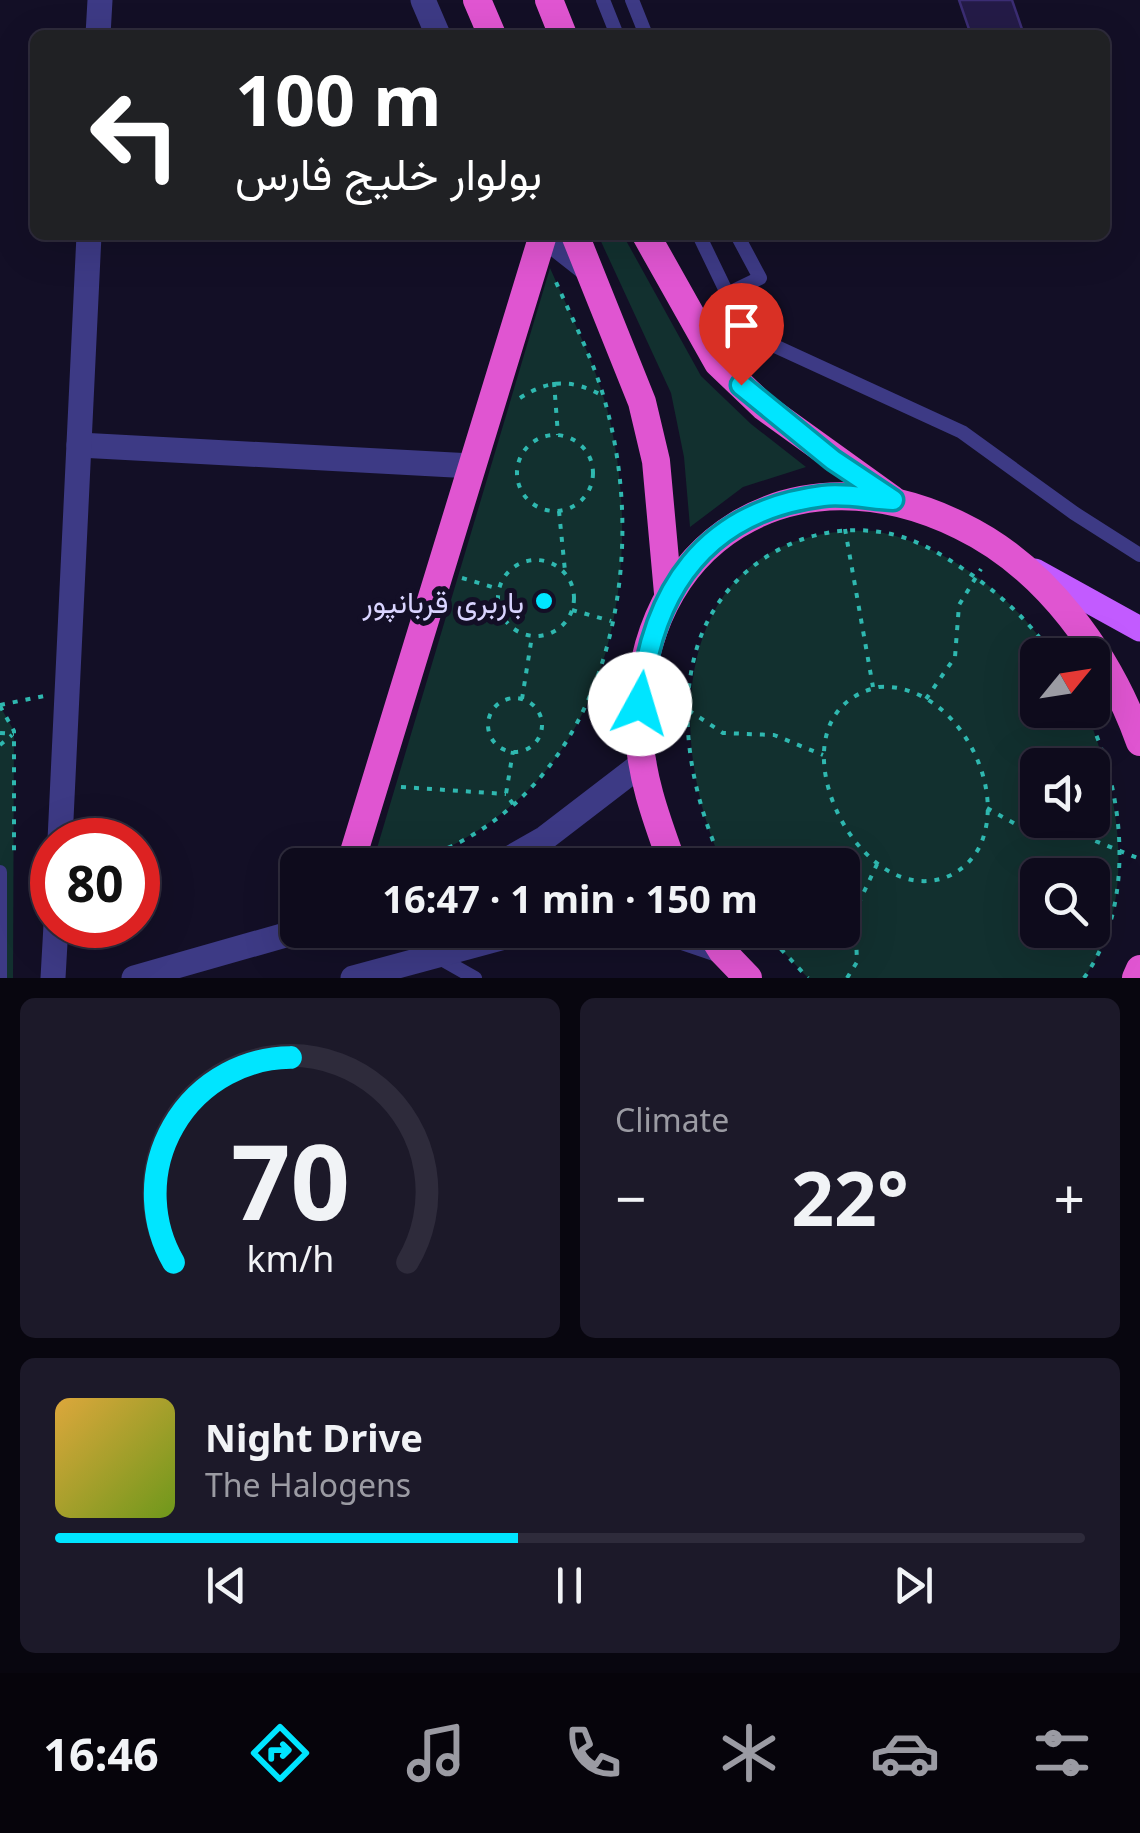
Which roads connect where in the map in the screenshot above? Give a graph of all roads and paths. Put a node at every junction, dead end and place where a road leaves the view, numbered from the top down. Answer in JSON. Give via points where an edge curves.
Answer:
{"nodes":[{"id":1,"x":100,"y":0,"type":"edge"},
{"id":2,"x":423,"y":0,"type":"edge"},
{"id":3,"x":477,"y":0,"type":"edge"},
{"id":4,"x":549,"y":0,"type":"edge"},
{"id":5,"x":603,"y":0,"type":"edge"},
{"id":6,"x":632,"y":0,"type":"edge"},
{"id":7,"x":98,"y":30,"type":"edge"},
{"id":8,"x":436,"y":30,"type":"edge"},
{"id":9,"x":490,"y":30,"type":"edge"},
{"id":10,"x":561,"y":30,"type":"edge"},
{"id":11,"x":615,"y":30,"type":"edge"},
{"id":12,"x":644,"y":30,"type":"edge"},
{"id":13,"x":89,"y":240,"type":"edge"},
{"id":14,"x":541,"y":240,"type":"edge"},
{"id":15,"x":549,"y":240,"type":"edge"},
{"id":16,"x":578,"y":240,"type":"edge"},
{"id":17,"x":649,"y":240,"type":"edge"},
{"id":18,"x":701,"y":240,"type":"edge"},
{"id":19,"x":740,"y":240,"type":"edge"},
{"id":20,"x":550,"y":268,"type":"dead end"},
{"id":21,"x":590,"y":272,"type":"junction"},
{"id":22,"x":727,"y":294,"type":"junction"},
{"id":23,"x":554,"y":382,"type":"junction"},
{"id":24,"x":603,"y":396,"type":"junction"},
{"id":25,"x":519,"y":398,"type":"dead end"},
{"id":26,"x":558,"y":435,"type":"junction"},
{"id":27,"x":79,"y":446,"type":"junction"},
{"id":28,"x":472,"y":466,"type":"junction"},
{"id":29,"x":840,"y":496,"type":"junction"},
{"id":30,"x":893,"y":500,"type":"junction"},
{"id":31,"x":559,"y":511,"type":"junction"},
{"id":32,"x":846,"y":530,"type":"junction"},
{"id":33,"x":992,"y":547,"type":"junction"},
{"id":34,"x":1140,"y":555,"type":"edge"},
{"id":35,"x":566,"y":574,"type":"junction"},
{"id":36,"x":458,"y":577,"type":"dead end"},
{"id":37,"x":976,"y":578,"type":"junction"},
{"id":38,"x":500,"y":589,"type":"junction"},
{"id":39,"x":668,"y":593,"type":"junction"},
{"id":40,"x":572,"y":610,"type":"junction"},
{"id":41,"x":613,"y":622,"type":"junction"},
{"id":42,"x":1140,"y":629,"type":"edge"},
{"id":43,"x":532,"y":636,"type":"junction"},
{"id":44,"x":1038,"y":638,"type":"edge"},
{"id":45,"x":643,"y":680,"type":"junction"},
{"id":46,"x":873,"y":688,"type":"junction"},
{"id":47,"x":67,"y":691,"type":"junction"},
{"id":48,"x":522,"y":699,"type":"junction"},
{"id":49,"x":926,"y":699,"type":"junction"},
{"id":50,"x":0,"y":706,"type":"edge"},
{"id":51,"x":689,"y":710,"type":"junction"},
{"id":52,"x":1092,"y":728,"type":"edge"},
{"id":53,"x":0,"y":733,"type":"edge"},
{"id":54,"x":14,"y":734,"type":"junction"},
{"id":55,"x":1140,"y":742,"type":"edge"},
{"id":56,"x":0,"y":745,"type":"edge"},
{"id":57,"x":513,"y":752,"type":"junction"},
{"id":58,"x":825,"y":756,"type":"junction"},
{"id":59,"x":644,"y":762,"type":"junction"},
{"id":60,"x":395,"y":786,"type":"dead end"},
{"id":61,"x":506,"y":794,"type":"junction"},
{"id":62,"x":513,"y":804,"type":"junction"},
{"id":63,"x":987,"y":808,"type":"junction"},
{"id":64,"x":61,"y":818,"type":"edge"},
{"id":65,"x":355,"y":848,"type":"edge"},
{"id":66,"x":445,"y":848,"type":"edge"},
{"id":67,"x":528,"y":848,"type":"edge"},
{"id":68,"x":667,"y":848,"type":"edge"},
{"id":69,"x":717,"y":848,"type":"edge"},
{"id":70,"x":1118,"y":850,"type":"junction"},
{"id":71,"x":1140,"y":859,"type":"edge"},
{"id":72,"x":14,"y":862,"type":"dead end"},
{"id":73,"x":878,"y":862,"type":"junction"},
{"id":74,"x":0,"y":872,"type":"edge"},
{"id":75,"x":280,"y":936,"type":"edge"},
{"id":76,"x":55,"y":948,"type":"edge"},
{"id":77,"x":465,"y":948,"type":"edge"},
{"id":78,"x":723,"y":948,"type":"edge"},
{"id":79,"x":780,"y":948,"type":"edge"},
{"id":80,"x":435,"y":956,"type":"junction"},
{"id":81,"x":1140,"y":969,"type":"edge"},
{"id":82,"x":0,"y":977,"type":"edge"},
{"id":83,"x":54,"y":978,"type":"edge"},
{"id":84,"x":134,"y":978,"type":"edge"},
{"id":85,"x":353,"y":978,"type":"edge"},
{"id":86,"x":475,"y":978,"type":"edge"},
{"id":87,"x":748,"y":978,"type":"edge"},
{"id":88,"x":808,"y":978,"type":"edge"},
{"id":89,"x":847,"y":978,"type":"edge"},
{"id":90,"x":1084,"y":978,"type":"edge"},
{"id":91,"x":1136,"y":978,"type":"edge"}],
"edges":[{"from":1,"to":7,"type":"street"},
{"from":2,"to":8,"type":"street"},
{"from":3,"to":9,"type":"highway"},
{"from":4,"to":10,"type":"highway"},
{"from":5,"to":11,"type":"lane"},
{"from":6,"to":12,"type":"lane"},
{"from":13,"to":27,"type":"street"},
{"from":14,"to":28,"type":"highway"},
{"from":15,"to":21,"type":"street"},
{"from":16,"to":21,"type":"highway"},
{"from":17,"to":30,"type":"highway","via":[[718,363],[764,408]]},
{"from":18,"to":22,"type":"lane"},
{"from":19,"to":22,"type":"lane","via":[[760,278]]},
{"from":20,"to":24,"type":"path"},
{"from":21,"to":39,"type":"highway","via":[[642,402],[656,461]]},
{"from":22,"to":34,"type":"lane","via":[[740,320],[764,342],[962,432]]},
{"from":23,"to":24,"type":"path"},
{"from":23,"to":25,"type":"path"},
{"from":23,"to":26,"type":"path"},
{"from":24,"to":41,"type":"path","via":[[618,467]]},
{"from":26,"to":31,"type":"path","via":[[582,447],[593,473],[584,498]]},
{"from":26,"to":31,"type":"path","via":[[524,450],[517,474],[535,506]]},
{"from":27,"to":28,"type":"street"},
{"from":27,"to":47,"type":"street"},
{"from":28,"to":65,"type":"highway"},
{"from":29,"to":30,"type":"highway"},
{"from":29,"to":32,"type":"path"},
{"from":29,"to":39,"type":"highway","via":[[763,509],[710,542]]},
{"from":30,"to":33,"type":"highway","via":[[962,526]]},
{"from":31,"to":35,"type":"path"},
{"from":32,"to":37,"type":"path","via":[[916,542]]},
{"from":32,"to":46,"type":"path"},
{"from":32,"to":51,"type":"path","via":[[773,552],[725,594],[696,650]]},
{"from":33,"to":37,"type":"path"},
{"from":33,"to":42,"type":"main road"},
{"from":33,"to":55,"type":"highway","via":[[1026,571],[1081,629],[1125,700]]},
{"from":35,"to":38,"type":"path","via":[[546,562],[522,563]]},
{"from":35,"to":40,"type":"path"},
{"from":36,"to":38,"type":"path"},
{"from":37,"to":44,"type":"path"},
{"from":37,"to":49,"type":"path","via":[[959,605],[955,656]]},
{"from":38,"to":43,"type":"path","via":[[502,614]]},
{"from":39,"to":45,"type":"highway"},
{"from":40,"to":41,"type":"path"},
{"from":40,"to":43,"type":"path","via":[[561,627]]},
{"from":41,"to":62,"type":"path","via":[[574,734]]},
{"from":43,"to":48,"type":"path"},
{"from":45,"to":51,"type":"path"},
{"from":45,"to":59,"type":"highway","via":[[638,728]]},
{"from":46,"to":49,"type":"path","via":[[903,688]]},
{"from":46,"to":58,"type":"path","via":[[838,711]]},
{"from":47,"to":50,"type":"path"},
{"from":47,"to":64,"type":"street"},
{"from":48,"to":57,"type":"path","via":[[536,708],[542,725],[536,742]]},
{"from":48,"to":57,"type":"path","via":[[502,701],[490,716],[495,743]]},
{"from":49,"to":63,"type":"path","via":[[968,744],[982,772]]},
{"from":50,"to":54,"type":"path"},
{"from":51,"to":58,"type":"path","via":[[724,733],[774,735]]},
{"from":51,"to":69,"type":"path","via":[[697,793]]},
{"from":52,"to":70,"type":"path","via":[[1114,798]]},
{"from":53,"to":54,"type":"path"},
{"from":54,"to":56,"type":"path"},
{"from":54,"to":72,"type":"path"},
{"from":57,"to":61,"type":"path"},
{"from":58,"to":73,"type":"path","via":[[840,819]]},
{"from":59,"to":67,"type":"street"},
{"from":59,"to":68,"type":"highway"},
{"from":60,"to":61,"type":"path"},
{"from":61,"to":62,"type":"path"},
{"from":62,"to":66,"type":"path"},
{"from":63,"to":70,"type":"path","via":[[1038,837],[1083,836]]},
{"from":63,"to":73,"type":"path","via":[[978,851],[954,873],[914,880]]},
{"from":70,"to":71,"type":"path"},
{"from":70,"to":90,"type":"path","via":[[1112,924]]},
{"from":73,"to":89,"type":"path","via":[[856,911],[857,962]]},
{"from":74,"to":82,"type":"lane"},
{"from":75,"to":84,"type":"street"},
{"from":76,"to":83,"type":"street"},
{"from":77,"to":80,"type":"street"},
{"from":78,"to":87,"type":"highway"},
{"from":79,"to":88,"type":"path"},
{"from":80,"to":85,"type":"street"},
{"from":80,"to":86,"type":"lane"},
{"from":81,"to":91,"type":"highway"}]}
